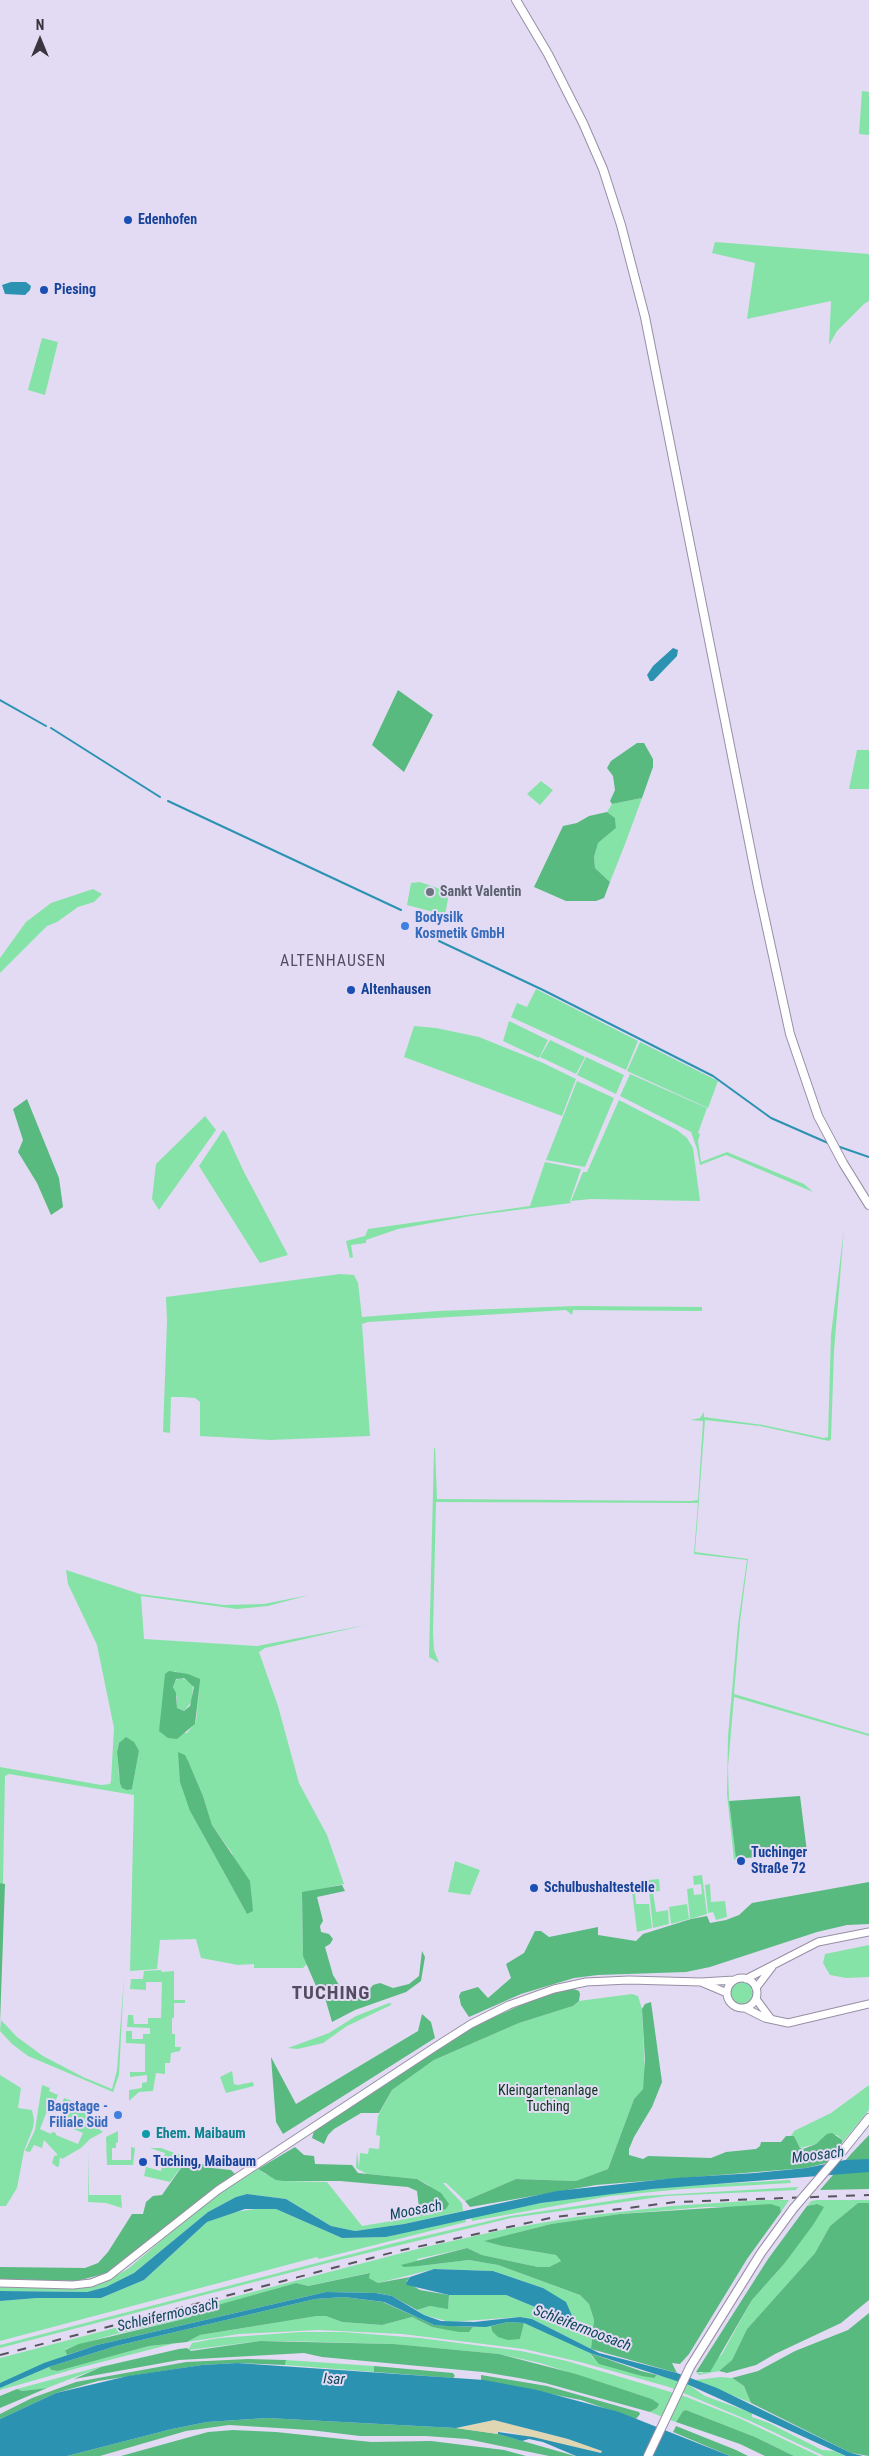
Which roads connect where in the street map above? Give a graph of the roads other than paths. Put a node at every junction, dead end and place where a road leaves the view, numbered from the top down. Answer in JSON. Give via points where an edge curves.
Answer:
{"nodes":[{"id":1,"x":516,"y":0,"type":"edge"},
{"id":2,"x":869,"y":1205,"type":"edge"},
{"id":3,"x":869,"y":1932,"type":"edge"},
{"id":4,"x":778,"y":1962,"type":"junction"},
{"id":5,"x":746,"y":1978,"type":"junction"},
{"id":6,"x":734,"y":1980,"type":"junction"},
{"id":7,"x":701,"y":1982,"type":"junction"},
{"id":8,"x":756,"y":1988,"type":"junction"},
{"id":9,"x":727,"y":1993,"type":"junction"},
{"id":10,"x":756,"y":1999,"type":"junction"},
{"id":11,"x":869,"y":2004,"type":"edge"},
{"id":12,"x":745,"y":2008,"type":"junction"},
{"id":13,"x":772,"y":2020,"type":"junction"},
{"id":14,"x":869,"y":2118,"type":"edge"},
{"id":15,"x":869,"y":2125,"type":"edge"},
{"id":16,"x":841,"y":2153,"type":"junction"},
{"id":17,"x":0,"y":2283,"type":"edge"},
{"id":18,"x":648,"y":2456,"type":"edge"}],
"edges":[{"from":1,"to":2,"type":"main road","via":[[563,80],[603,169],[617,210],[645,317],[790,1034],[818,1116]]},
{"from":3,"to":4,"type":"main road","via":[[818,1942]]},
{"from":4,"to":5,"type":"main road"},
{"from":4,"to":8,"type":"main road"},
{"from":5,"to":6,"type":"main road"},
{"from":5,"to":8,"type":"main road"},
{"from":6,"to":7,"type":"main road"},
{"from":6,"to":9,"type":"main road"},
{"from":7,"to":9,"type":"main road"},
{"from":7,"to":17,"type":"main road","via":[[586,1982],[542,1993],[493,2013],[435,2046],[218,2190],[109,2276],[91,2283],[72,2285]]},
{"from":8,"to":10,"type":"main road"},
{"from":9,"to":12,"type":"main road","via":[[731,2004]]},
{"from":10,"to":12,"type":"main road"},
{"from":10,"to":13,"type":"main road"},
{"from":11,"to":13,"type":"main road","via":[[799,2022]]},
{"from":12,"to":13,"type":"main road"},
{"from":14,"to":16,"type":"main road"},
{"from":15,"to":16,"type":"main road"},
{"from":16,"to":18,"type":"main road","bridge":true,"via":[[761,2253],[690,2367]]}]}
